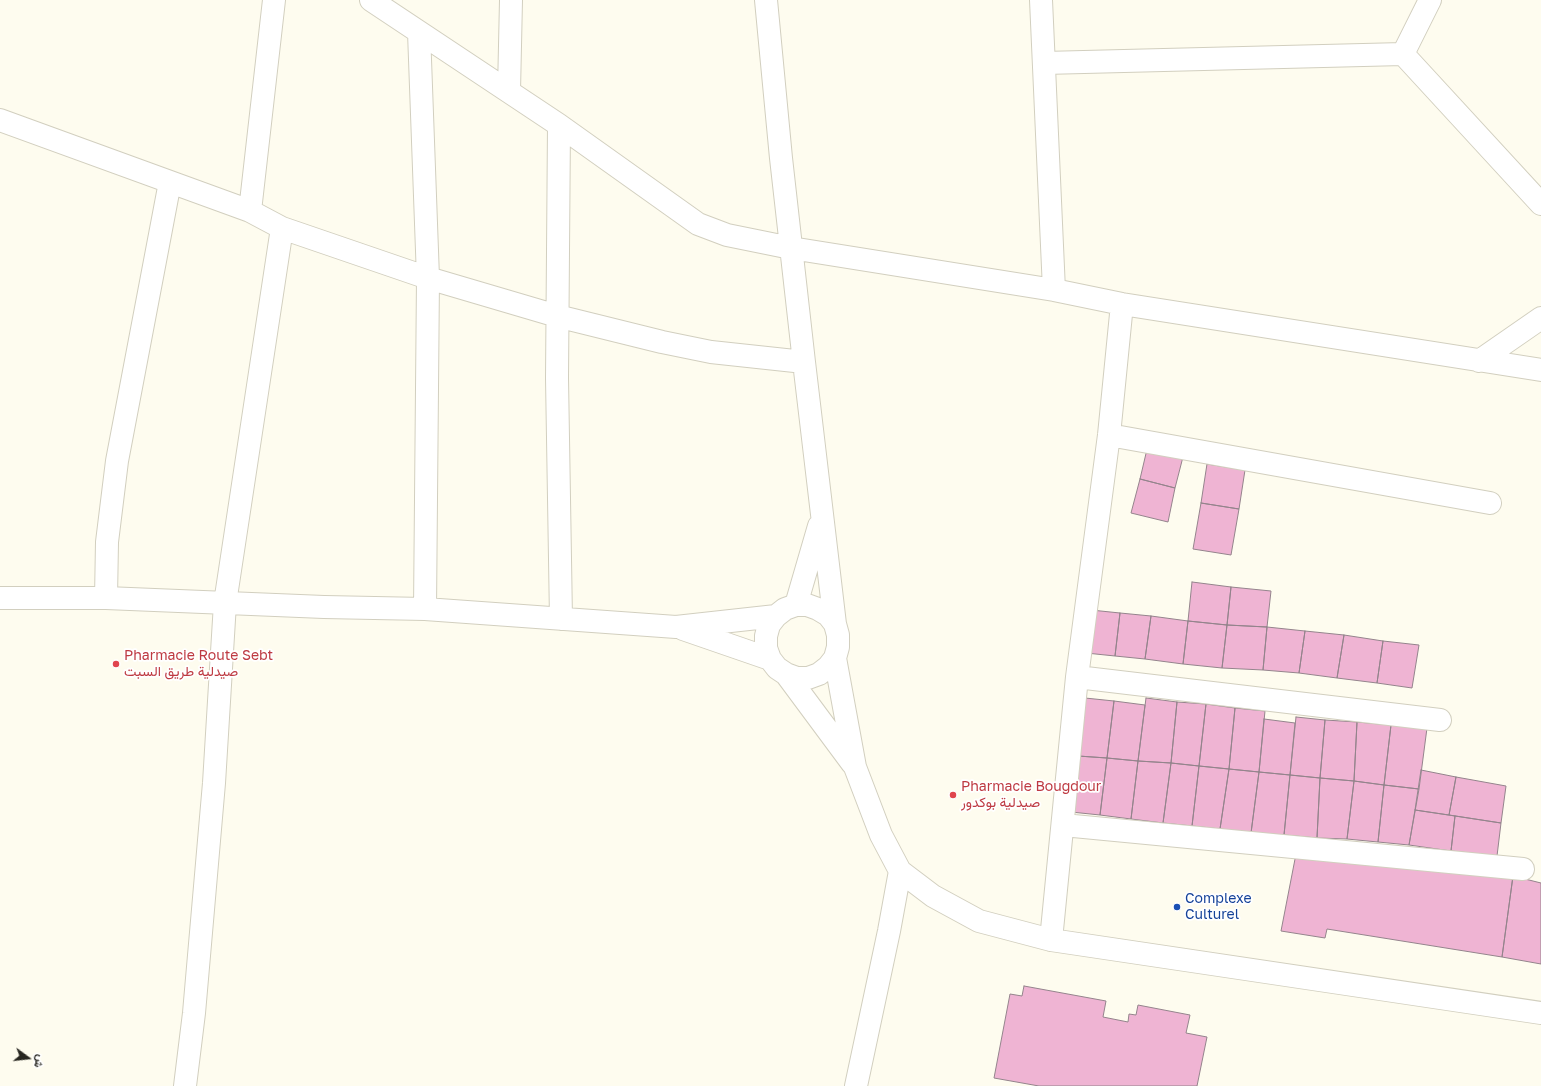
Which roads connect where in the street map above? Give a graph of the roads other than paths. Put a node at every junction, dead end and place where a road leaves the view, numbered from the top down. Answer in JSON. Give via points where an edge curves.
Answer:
{"nodes":[{"id":1,"x":274,"y":0,"type":"edge"},
{"id":2,"x":511,"y":0,"type":"edge"},
{"id":3,"x":766,"y":0,"type":"edge"},
{"id":4,"x":1041,"y":0,"type":"edge"},
{"id":5,"x":1430,"y":0,"type":"edge"},
{"id":6,"x":374,"y":1,"type":"edge"},
{"id":7,"x":419,"y":32,"type":"junction"},
{"id":8,"x":1403,"y":54,"type":"junction"},
{"id":9,"x":1044,"y":63,"type":"junction"},
{"id":10,"x":509,"y":91,"type":"junction"},
{"id":11,"x":0,"y":120,"type":"edge"},
{"id":12,"x":559,"y":125,"type":"junction"},
{"id":13,"x":170,"y":182,"type":"junction"},
{"id":14,"x":1541,"y":204,"type":"edge"},
{"id":15,"x":250,"y":211,"type":"junction"},
{"id":16,"x":282,"y":228,"type":"junction"},
{"id":17,"x":791,"y":248,"type":"junction"},
{"id":18,"x":428,"y":278,"type":"junction"},
{"id":19,"x":1054,"y":290,"type":"junction"},
{"id":20,"x":1122,"y":304,"type":"junction"},
{"id":21,"x":557,"y":316,"type":"junction"},
{"id":22,"x":1541,"y":318,"type":"edge"},
{"id":23,"x":1479,"y":361,"type":"junction"},
{"id":24,"x":804,"y":362,"type":"junction"},
{"id":25,"x":1541,"y":370,"type":"edge"},
{"id":26,"x":1109,"y":434,"type":"junction"},
{"id":27,"x":1490,"y":503,"type":"dead end"},
{"id":28,"x":822,"y":517,"type":"junction"},
{"id":29,"x":0,"y":598,"type":"edge"},
{"id":30,"x":106,"y":598,"type":"junction"},
{"id":31,"x":225,"y":603,"type":"junction"},
{"id":32,"x":796,"y":605,"type":"junction"},
{"id":33,"x":425,"y":609,"type":"junction"},
{"id":34,"x":776,"y":616,"type":"junction"},
{"id":35,"x":561,"y":619,"type":"junction"},
{"id":36,"x":834,"y":624,"type":"junction"},
{"id":37,"x":676,"y":627,"type":"junction"},
{"id":38,"x":770,"y":658,"type":"junction"},
{"id":39,"x":835,"y":658,"type":"junction"},
{"id":40,"x":786,"y":674,"type":"junction"},
{"id":41,"x":1077,"y":677,"type":"junction"},
{"id":42,"x":1440,"y":720,"type":"dead end"},
{"id":43,"x":855,"y":767,"type":"junction"},
{"id":44,"x":1063,"y":825,"type":"junction"},
{"id":45,"x":1523,"y":869,"type":"dead end"},
{"id":46,"x":900,"y":870,"type":"junction"},
{"id":47,"x":1051,"y":940,"type":"junction"},
{"id":48,"x":1541,"y":1013,"type":"edge"},
{"id":49,"x":185,"y":1086,"type":"edge"},
{"id":50,"x":856,"y":1086,"type":"edge"}],
"edges":[{"from":1,"to":15,"type":"street"},
{"from":2,"to":10,"type":"street"},
{"from":3,"to":17,"type":"street"},
{"from":4,"to":9,"type":"street"},
{"from":5,"to":8,"type":"street"},
{"from":6,"to":7,"type":"street"},
{"from":7,"to":10,"type":"street"},
{"from":7,"to":18,"type":"street"},
{"from":8,"to":9,"type":"street"},
{"from":8,"to":14,"type":"street"},
{"from":9,"to":19,"type":"street"},
{"from":10,"to":12,"type":"street"},
{"from":11,"to":13,"type":"street"},
{"from":12,"to":17,"type":"street","via":[[698,224],[727,235]]},
{"from":12,"to":21,"type":"street"},
{"from":13,"to":15,"type":"street"},
{"from":13,"to":30,"type":"street","via":[[117,461],[107,542]]},
{"from":15,"to":16,"type":"street"},
{"from":16,"to":18,"type":"street"},
{"from":16,"to":31,"type":"street"},
{"from":17,"to":19,"type":"street"},
{"from":17,"to":24,"type":"street"},
{"from":18,"to":21,"type":"street"},
{"from":18,"to":33,"type":"street"},
{"from":19,"to":20,"type":"street"},
{"from":20,"to":23,"type":"street"},
{"from":20,"to":26,"type":"street"},
{"from":21,"to":24,"type":"street","via":[[711,352]]},
{"from":21,"to":35,"type":"street"},
{"from":22,"to":23,"type":"street"},
{"from":23,"to":25,"type":"street"},
{"from":24,"to":28,"type":"street"},
{"from":26,"to":27,"type":"street"},
{"from":26,"to":41,"type":"street"},
{"from":28,"to":32,"type":"street"},
{"from":28,"to":36,"type":"street"},
{"from":29,"to":30,"type":"street"},
{"from":30,"to":31,"type":"street"},
{"from":31,"to":33,"type":"street"},
{"from":31,"to":49,"type":"street","via":[[212,799],[194,1014]]},
{"from":32,"to":34,"type":"street"},
{"from":32,"to":36,"type":"street","via":[[818,609],[828,615]]},
{"from":33,"to":35,"type":"street"},
{"from":34,"to":37,"type":"street"},
{"from":34,"to":38,"type":"street","via":[[769,625],[766,636],[766,648]]},
{"from":35,"to":37,"type":"street"},
{"from":36,"to":39,"type":"street","via":[[838,636]]},
{"from":37,"to":38,"type":"street"},
{"from":38,"to":40,"type":"street","via":[[777,668]]},
{"from":39,"to":40,"type":"street","via":[[819,674],[808,678]]},
{"from":39,"to":43,"type":"street"},
{"from":40,"to":43,"type":"street"},
{"from":41,"to":42,"type":"street"},
{"from":41,"to":44,"type":"street"},
{"from":43,"to":46,"type":"street","via":[[881,835]]},
{"from":44,"to":45,"type":"street"},
{"from":44,"to":47,"type":"street"},
{"from":46,"to":47,"type":"street","via":[[933,896],[979,921]]},
{"from":46,"to":50,"type":"street"},
{"from":47,"to":48,"type":"street"}]}
